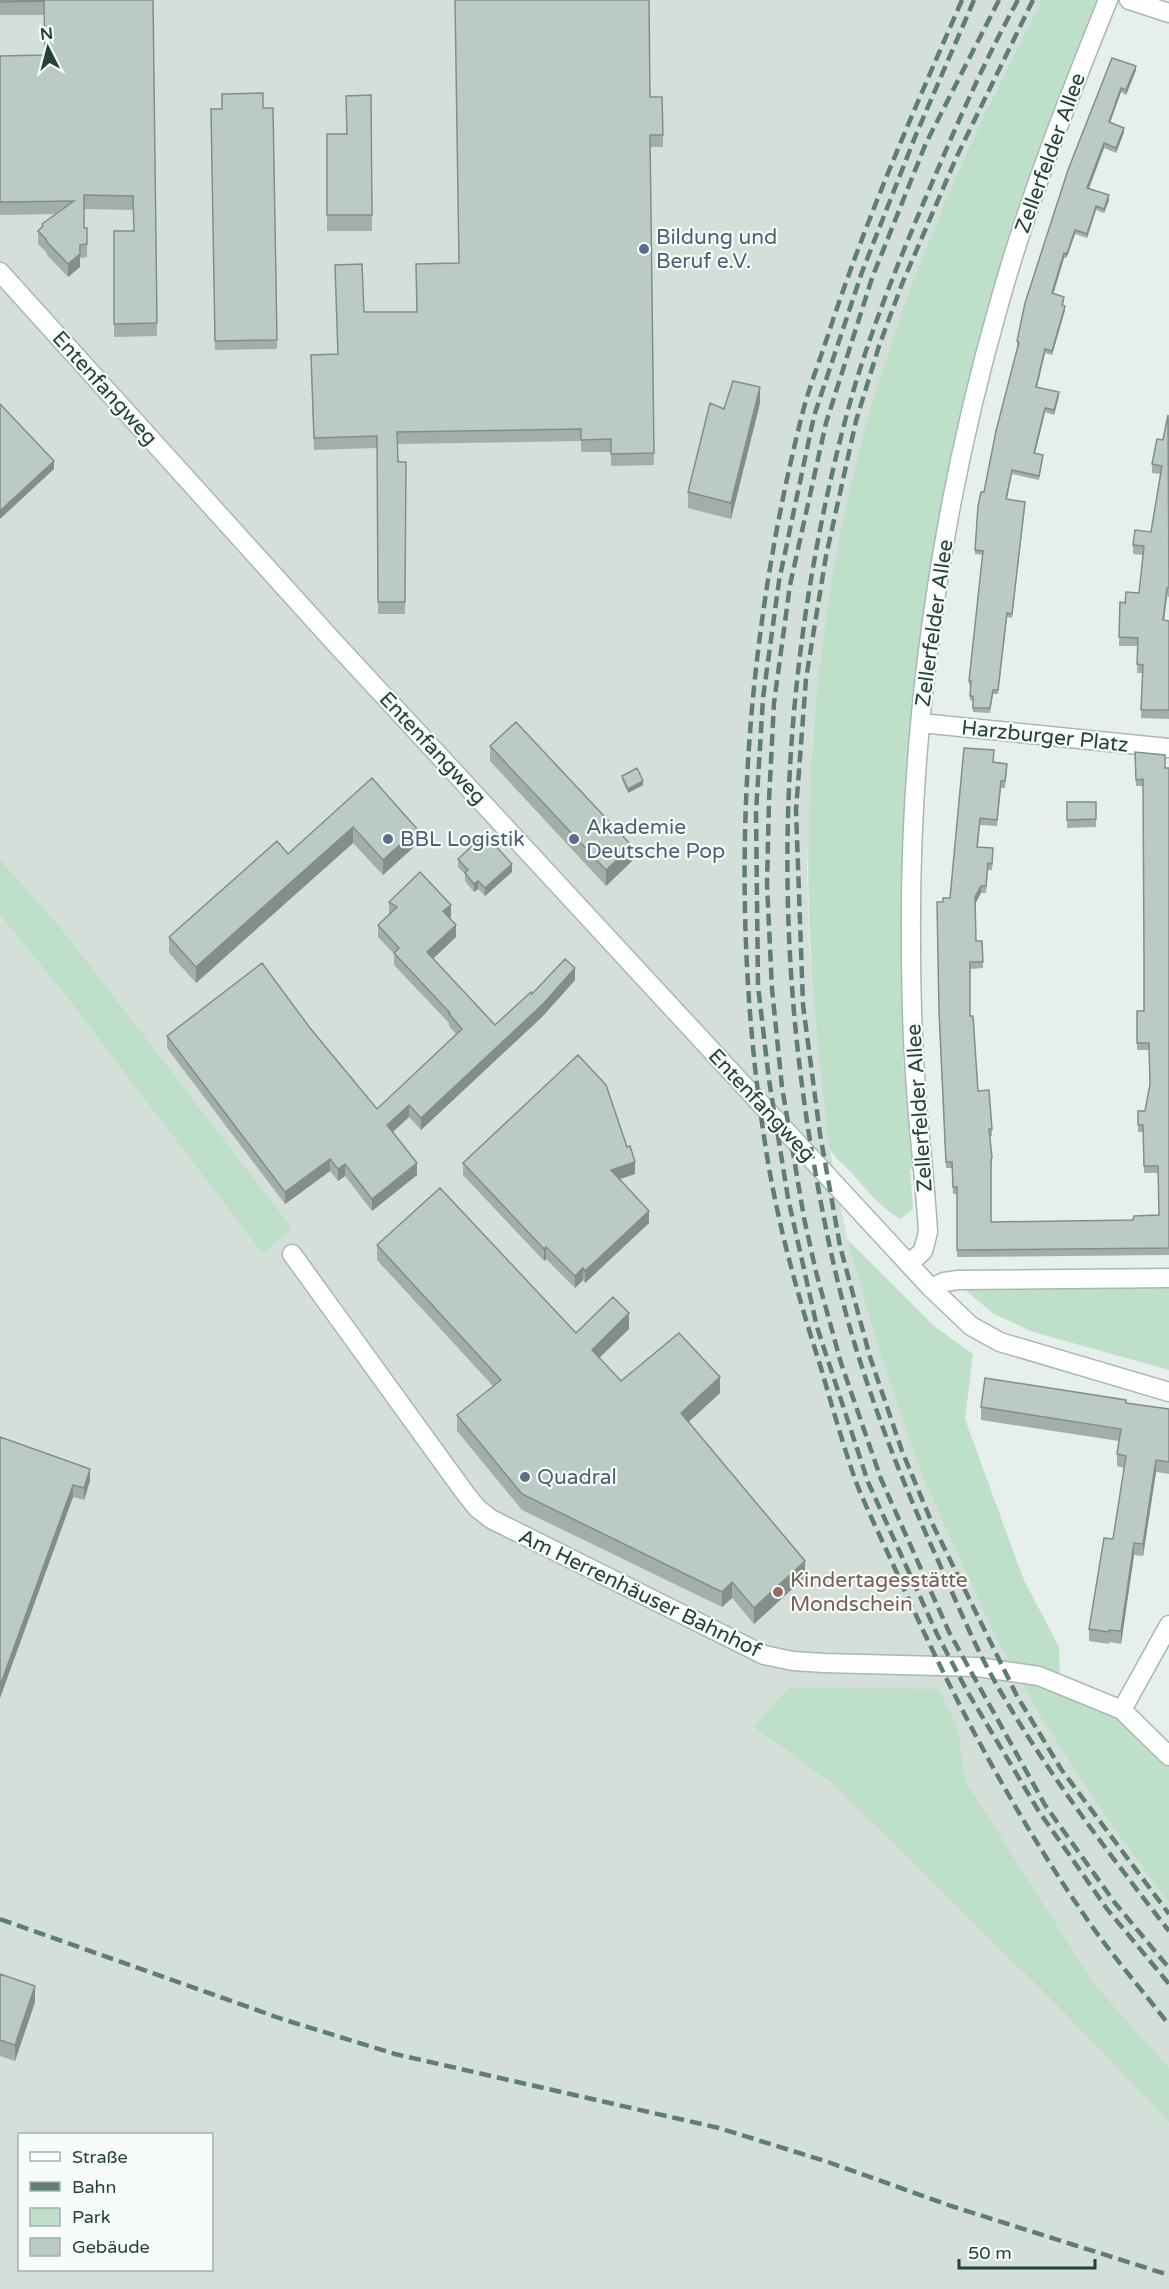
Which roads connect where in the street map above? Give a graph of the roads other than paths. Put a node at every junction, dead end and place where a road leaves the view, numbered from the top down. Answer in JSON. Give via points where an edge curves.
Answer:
{"nodes":[{"id":1,"x":1108,"y":0,"type":"edge"},
{"id":2,"x":1129,"y":0,"type":"edge"},
{"id":3,"x":1169,"y":13,"type":"edge"},
{"id":4,"x":0,"y":272,"type":"edge"},
{"id":5,"x":921,"y":723,"type":"junction"},
{"id":6,"x":1169,"y":748,"type":"edge"},
{"id":7,"x":292,"y":1254,"type":"dead end"},
{"id":8,"x":909,"y":1264,"type":"junction"},
{"id":9,"x":1169,"y":1278,"type":"edge"},
{"id":10,"x":931,"y":1288,"type":"junction"},
{"id":11,"x":1169,"y":1392,"type":"edge"},
{"id":12,"x":1169,"y":1625,"type":"edge"},
{"id":13,"x":1122,"y":1710,"type":"junction"},
{"id":14,"x":1169,"y":1755,"type":"edge"}],
"edges":[{"from":1,"to":5,"type":"street","name":"Zellerfelder Allee","via":[[1023,225],[970,412],[934,611]]},
{"from":2,"to":3,"type":"street"},
{"from":4,"to":8,"type":"street","name":"Entenfangweg","via":[[334,642]]},
{"from":5,"to":6,"type":"street","name":"Harzburger Platz"},
{"from":5,"to":8,"type":"street","name":"Zellerfelder Allee","via":[[913,829],[911,941],[915,1072],[928,1232],[922,1251]]},
{"from":7,"to":13,"type":"street","name":"Am Herrenhäuser Bahnhof","via":[[465,1493],[491,1519],[764,1655],[814,1662],[1013,1670],[1060,1683]]},
{"from":8,"to":10,"type":"street","name":"Entenfangweg"},
{"from":9,"to":10,"type":"street","via":[[958,1280]]},
{"from":10,"to":11,"type":"street","name":"Entenfangweg","via":[[971,1326],[1000,1342]]},
{"from":12,"to":13,"type":"street"},
{"from":13,"to":14,"type":"street","name":"Am Herrenhäuser Bahnhof"}]}
